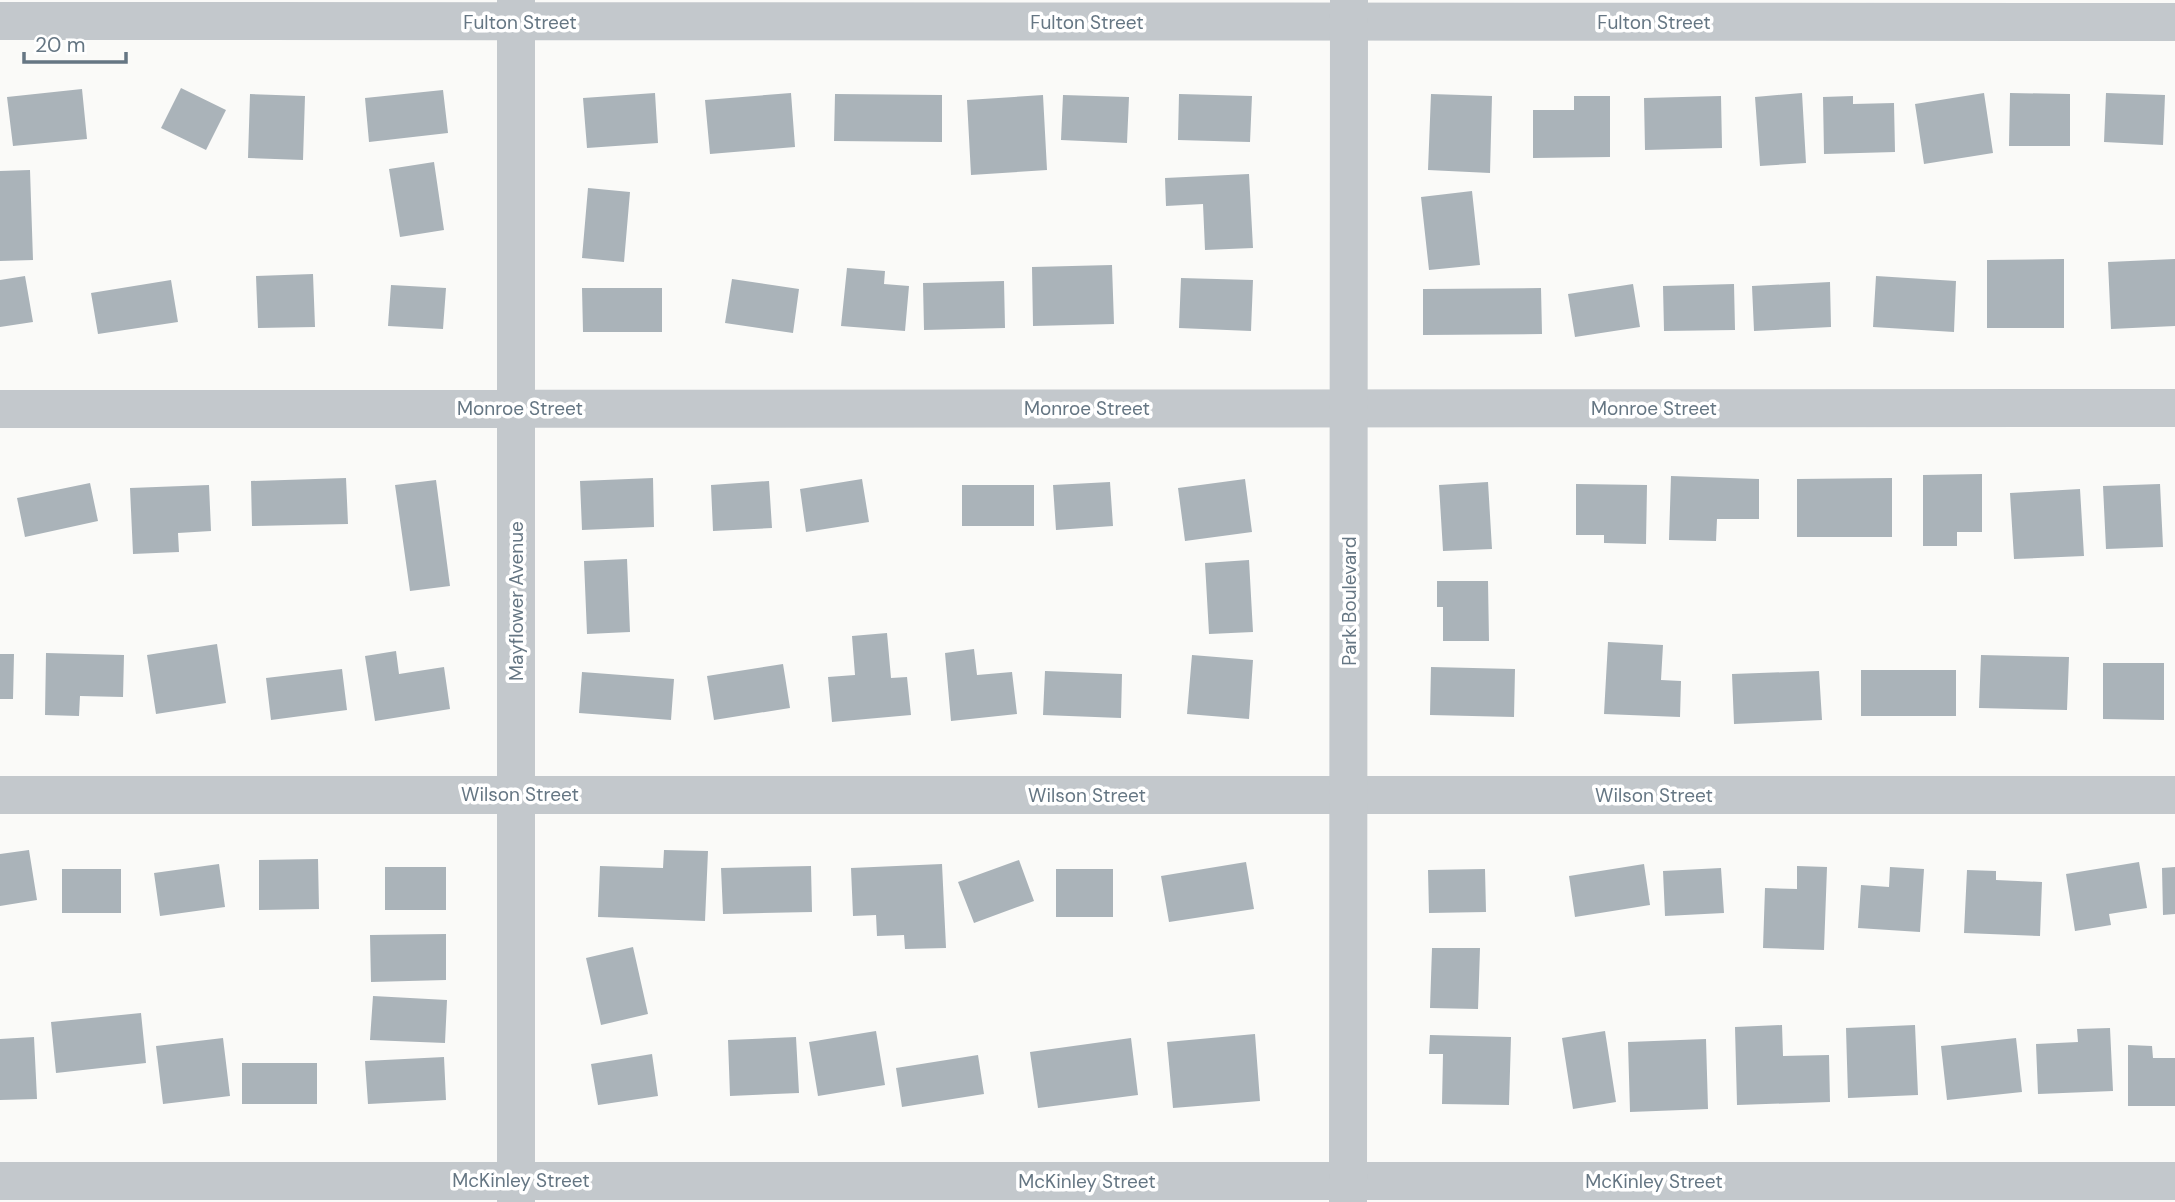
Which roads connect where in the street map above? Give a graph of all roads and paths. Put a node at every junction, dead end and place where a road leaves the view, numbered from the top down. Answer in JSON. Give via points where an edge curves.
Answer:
{"nodes":[{"id":1,"x":517,"y":11,"type":"edge"},
{"id":2,"x":1349,"y":11,"type":"edge"},
{"id":3,"x":0,"y":22,"type":"edge"},
{"id":4,"x":2175,"y":22,"type":"edge"},
{"id":5,"x":516,"y":408,"type":"junction"},
{"id":6,"x":1349,"y":408,"type":"junction"},
{"id":7,"x":2175,"y":408,"type":"edge"},
{"id":8,"x":0,"y":409,"type":"edge"},
{"id":9,"x":516,"y":794,"type":"junction"},
{"id":10,"x":0,"y":795,"type":"edge"},
{"id":11,"x":1349,"y":795,"type":"junction"},
{"id":12,"x":2175,"y":795,"type":"edge"},
{"id":13,"x":0,"y":1181,"type":"edge"},
{"id":14,"x":2175,"y":1181,"type":"edge"},
{"id":15,"x":516,"y":1191,"type":"edge"},
{"id":16,"x":1348,"y":1191,"type":"edge"}],
"edges":[{"from":1,"to":2,"type":"street","name":"Fulton Street"},
{"from":1,"to":3,"type":"street","name":"Fulton Street"},
{"from":1,"to":5,"type":"street","name":"Mayflower Avenue"},
{"from":2,"to":4,"type":"street","name":"Fulton Street"},
{"from":2,"to":6,"type":"street","name":"Park Boulevard"},
{"from":5,"to":6,"type":"street","name":"Monroe Street"},
{"from":5,"to":8,"type":"street","name":"Monroe Street"},
{"from":5,"to":9,"type":"street","name":"Mayflower Avenue"},
{"from":6,"to":7,"type":"street","name":"Monroe Street"},
{"from":6,"to":11,"type":"street","name":"Park Boulevard"},
{"from":9,"to":10,"type":"street","name":"Wilson Street"},
{"from":9,"to":11,"type":"street","name":"Wilson Street"},
{"from":9,"to":15,"type":"street","name":"Mayflower Avenue"},
{"from":11,"to":12,"type":"street","name":"Wilson Street"},
{"from":11,"to":16,"type":"street","name":"Park Boulevard"},
{"from":13,"to":15,"type":"street","name":"McKinley Street"},
{"from":14,"to":16,"type":"street","name":"McKinley Street"},
{"from":15,"to":16,"type":"street","name":"McKinley Street"}]}
